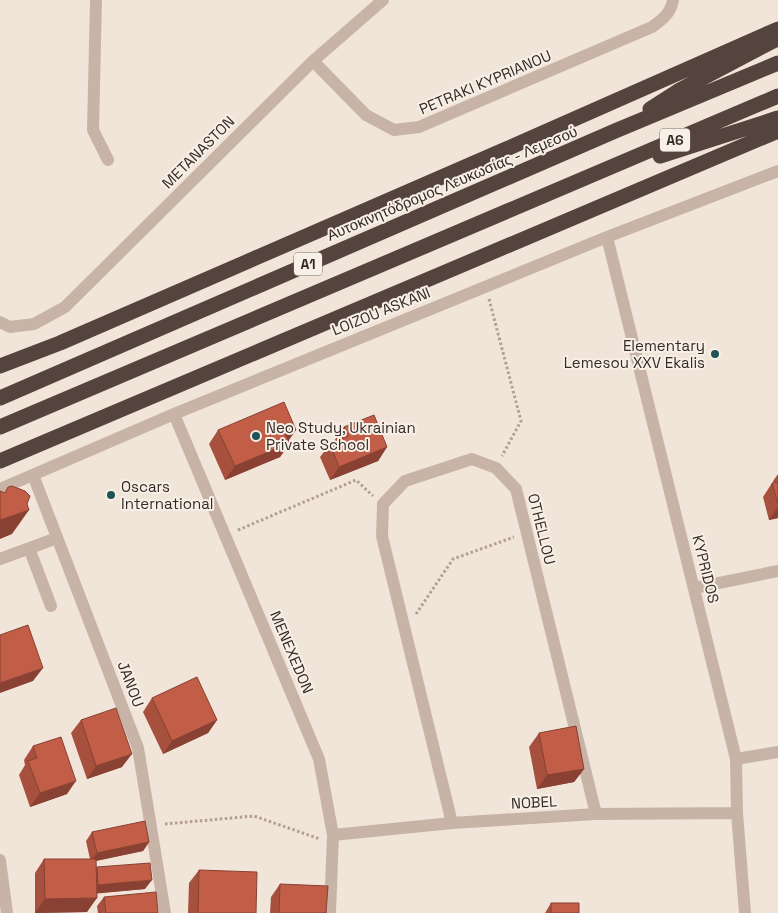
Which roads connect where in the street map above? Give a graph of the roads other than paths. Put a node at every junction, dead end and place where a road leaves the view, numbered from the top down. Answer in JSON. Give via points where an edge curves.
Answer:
{"nodes":[{"id":1,"x":96,"y":0,"type":"edge"},
{"id":2,"x":383,"y":0,"type":"edge"},
{"id":3,"x":673,"y":0,"type":"edge"},
{"id":4,"x":778,"y":29,"type":"edge"},
{"id":5,"x":778,"y":39,"type":"edge"},
{"id":6,"x":313,"y":61,"type":"junction"},
{"id":7,"x":778,"y":63,"type":"edge"},
{"id":8,"x":778,"y":96,"type":"edge"},
{"id":9,"x":778,"y":118,"type":"edge"},
{"id":10,"x":616,"y":131,"type":"junction"},
{"id":11,"x":778,"y":131,"type":"edge"},
{"id":12,"x":108,"y":160,"type":"dead end"},
{"id":13,"x":778,"y":171,"type":"edge"},
{"id":14,"x":573,"y":184,"type":"junction"},
{"id":15,"x":607,"y":237,"type":"junction"},
{"id":16,"x":0,"y":322,"type":"edge"},
{"id":17,"x":0,"y":366,"type":"edge"},
{"id":18,"x":0,"y":398,"type":"edge"},
{"id":19,"x":174,"y":414,"type":"junction"},
{"id":20,"x":0,"y":427,"type":"edge"},
{"id":21,"x":0,"y":461,"type":"edge"},
{"id":22,"x":33,"y":475,"type":"junction"},
{"id":23,"x":0,"y":488,"type":"edge"},
{"id":24,"x":58,"y":538,"type":"junction"},
{"id":25,"x":29,"y":548,"type":"junction"},
{"id":26,"x":0,"y":559,"type":"edge"},
{"id":27,"x":778,"y":571,"type":"edge"},
{"id":28,"x":694,"y":588,"type":"junction"},
{"id":29,"x":51,"y":606,"type":"dead end"},
{"id":30,"x":778,"y":752,"type":"edge"},
{"id":31,"x":736,"y":759,"type":"junction"},
{"id":32,"x":596,"y":814,"type":"junction"},
{"id":33,"x":737,"y":814,"type":"junction"},
{"id":34,"x":452,"y":823,"type":"junction"},
{"id":35,"x":332,"y":839,"type":"junction"},
{"id":36,"x":0,"y":860,"type":"edge"},
{"id":37,"x":7,"y":913,"type":"edge"},
{"id":38,"x":165,"y":913,"type":"edge"},
{"id":39,"x":330,"y":913,"type":"edge"},
{"id":40,"x":745,"y":913,"type":"edge"}],
"edges":[{"from":1,"to":12,"type":"street","via":[[92,130]]},
{"from":2,"to":6,"type":"street","name":"METANASTON"},
{"from":3,"to":6,"type":"street","name":"PETRAKI KYPRIANOU","via":[[665,18],[652,28],[419,127],[394,130],[366,115]]},
{"from":4,"to":17,"type":"highway","via":[[60,343]]},
{"from":5,"to":10,"type":"highway","via":[[678,91]]},
{"from":6,"to":16,"type":"street","name":"METANASTON","via":[[65,307],[34,324],[10,327]]},
{"from":7,"to":10,"type":"highway","number":"A6"},
{"from":8,"to":14,"type":"highway","number":"A6"},
{"from":9,"to":14,"type":"highway"},
{"from":10,"to":18,"type":"highway","name":"Αυτοκινητόδρομος Λευκωσίας - Λεμεσού","number":"A1"},
{"from":11,"to":21,"type":"highway"},
{"from":13,"to":15,"type":"street","name":"LOIZOU ASKANI"},
{"from":14,"to":20,"type":"highway","number":"A1"},
{"from":15,"to":19,"type":"street","name":"LOIZOU ASKANI"},
{"from":15,"to":28,"type":"street","name":"KYPRIDOS"},
{"from":19,"to":22,"type":"street","name":"LOIZOU ASKANI"},
{"from":19,"to":35,"type":"street","name":"MENEXEDON","via":[[319,759]]},
{"from":22,"to":23,"type":"street","name":"LOIZOU ASKANI"},
{"from":22,"to":24,"type":"street","name":"JANOU"},
{"from":24,"to":25,"type":"street"},
{"from":24,"to":38,"type":"street","name":"JANOU","via":[[138,748]]},
{"from":25,"to":26,"type":"street"},
{"from":25,"to":29,"type":"street"},
{"from":27,"to":28,"type":"street"},
{"from":28,"to":31,"type":"street","name":"KYPRIDOS"},
{"from":30,"to":31,"type":"street"},
{"from":31,"to":33,"type":"street","name":"KYPRIDOS"},
{"from":32,"to":33,"type":"street","name":"NOBEL"},
{"from":32,"to":34,"type":"street","name":"NOBEL"},
{"from":32,"to":34,"type":"street","name":"OTHELLOU","via":[[516,489],[496,468],[472,459],[405,481],[382,504],[382,536]]},
{"from":33,"to":40,"type":"street","name":"KYPRIDOS"},
{"from":34,"to":35,"type":"street","name":"NOBEL"},
{"from":35,"to":39,"type":"street","name":"MENEXEDON"},
{"from":36,"to":37,"type":"street"}]}
